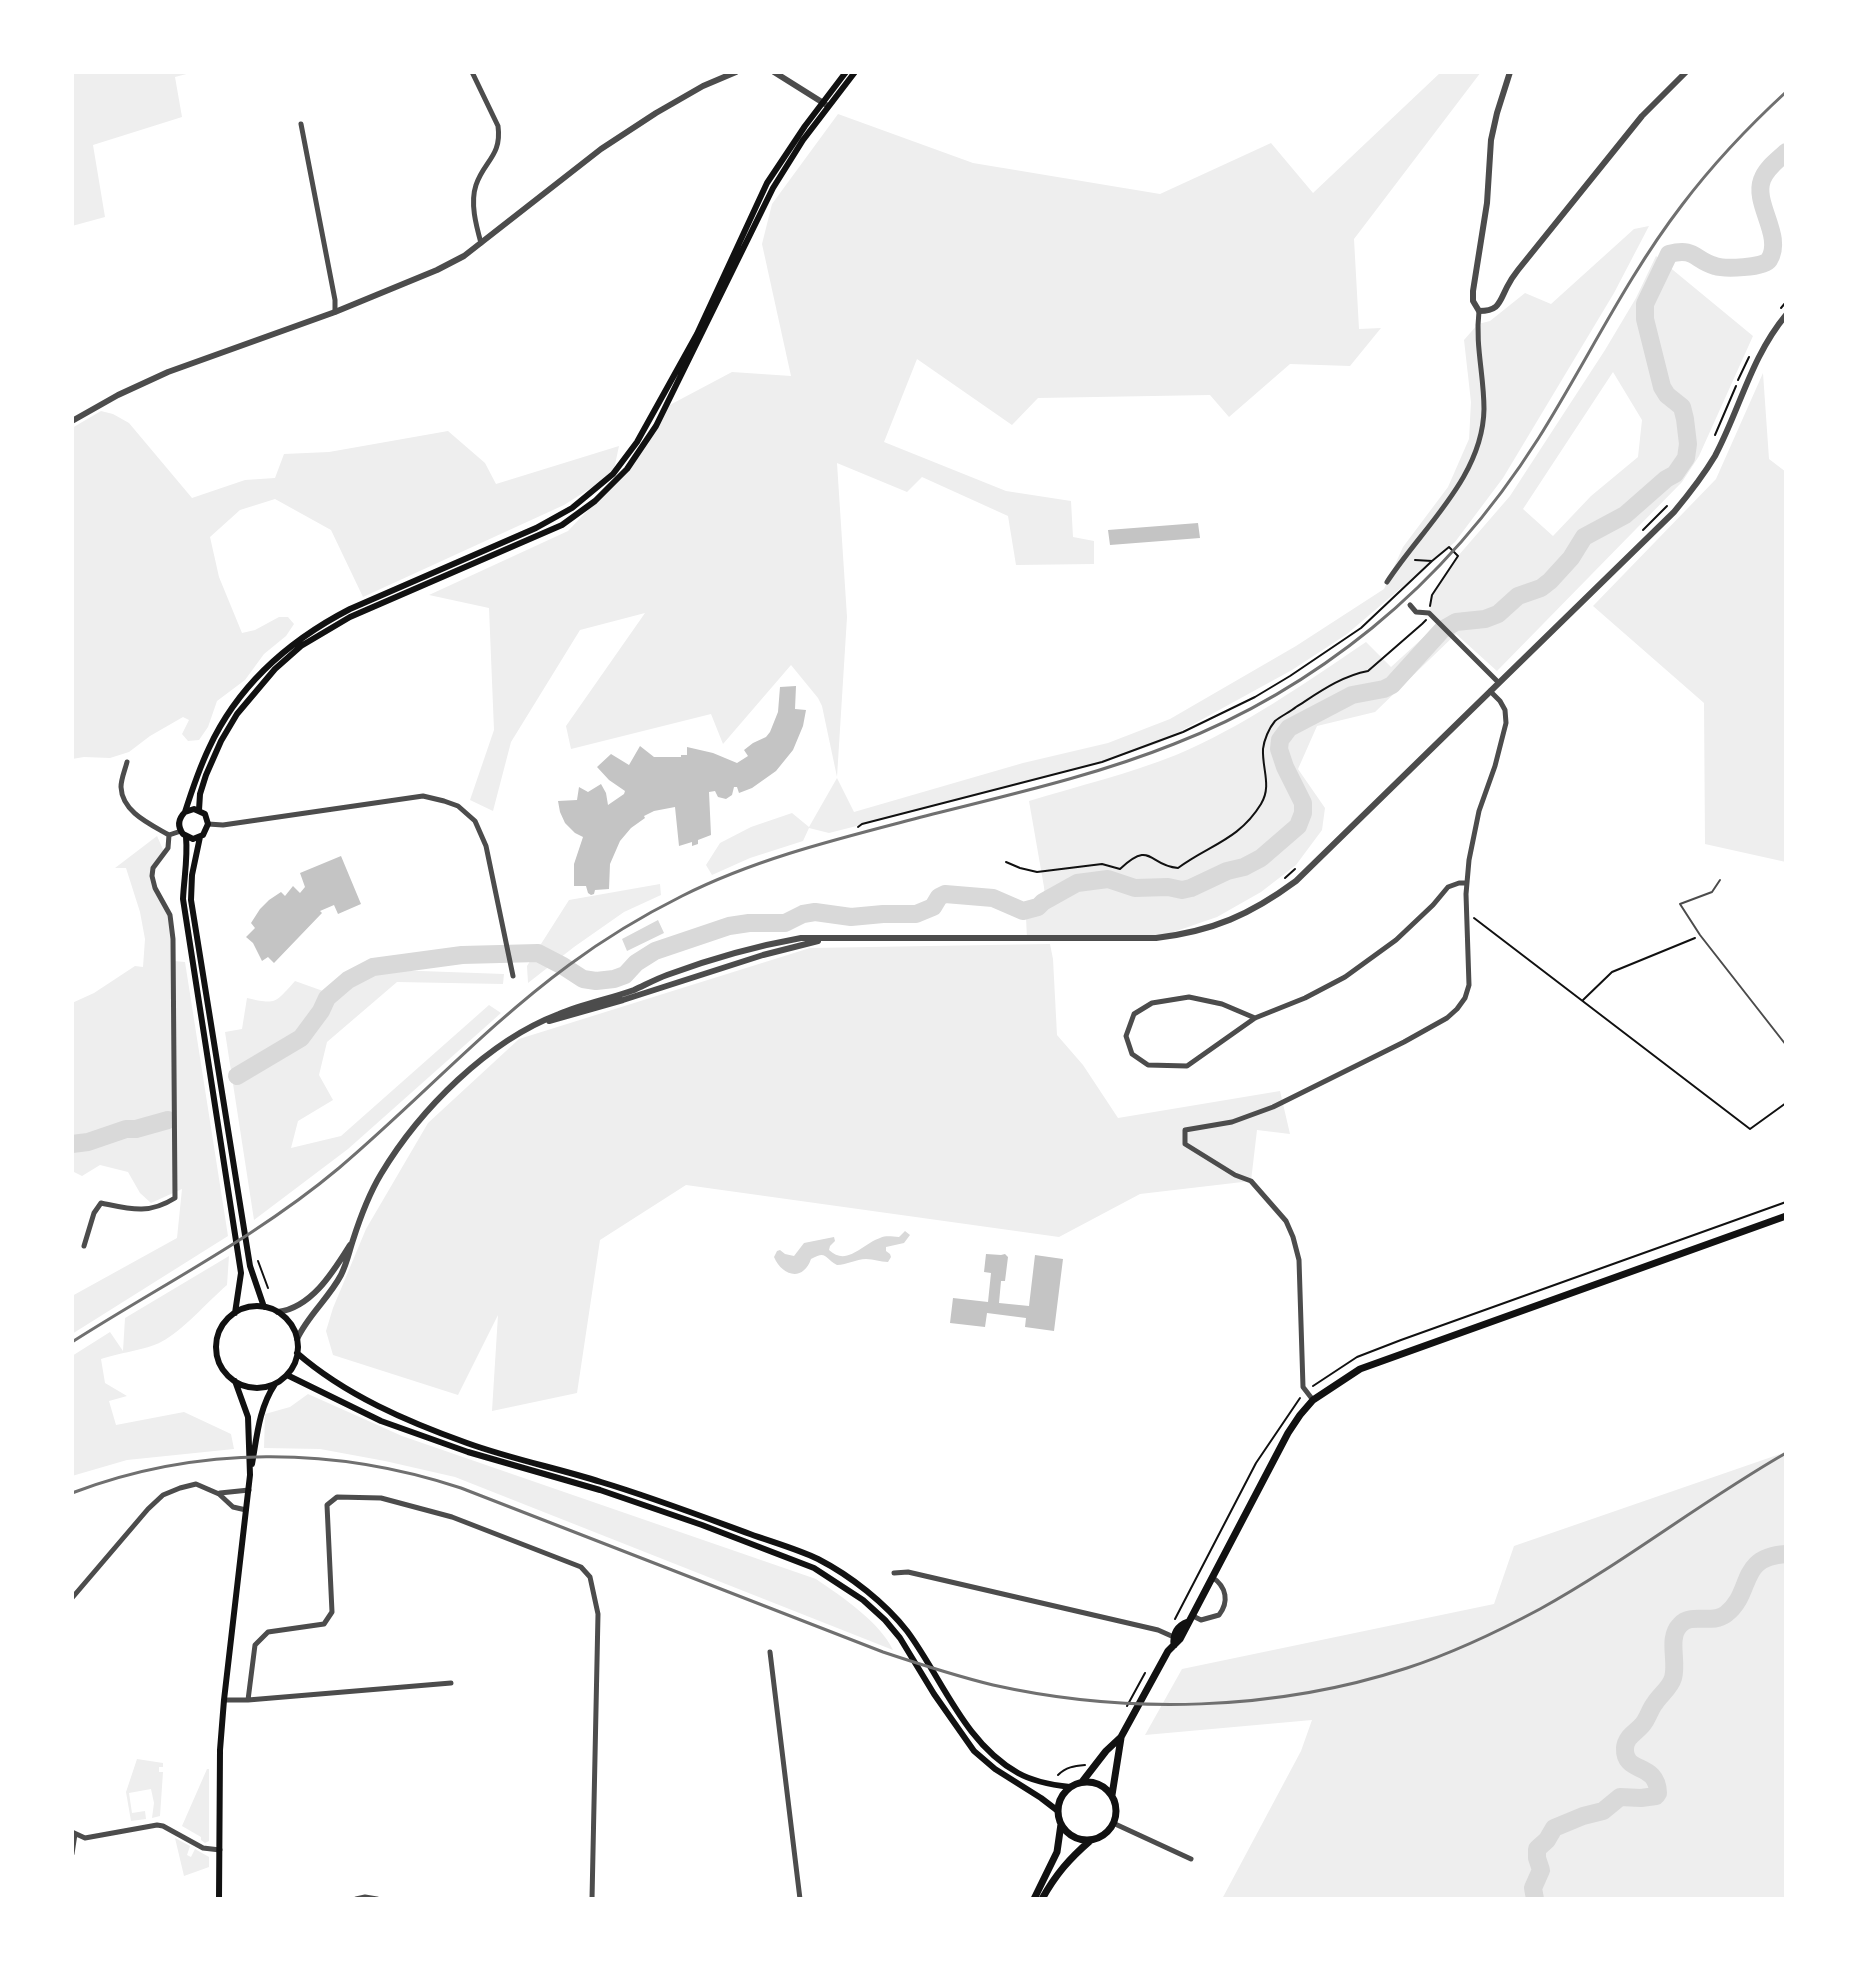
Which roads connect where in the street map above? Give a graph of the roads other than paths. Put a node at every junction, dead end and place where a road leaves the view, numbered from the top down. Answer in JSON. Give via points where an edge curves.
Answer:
{"nodes":[{"id":1,"x":472,"y":72,"type":"edge"},
{"id":2,"x":736,"y":72,"type":"edge"},
{"id":3,"x":774,"y":72,"type":"edge"},
{"id":4,"x":846,"y":72,"type":"edge"},
{"id":5,"x":855,"y":72,"type":"edge"},
{"id":6,"x":1510,"y":72,"type":"edge"},
{"id":7,"x":1686,"y":72,"type":"edge"},
{"id":8,"x":826,"y":104,"type":"junction"},
{"id":9,"x":301,"y":124,"type":"dead end"},
{"id":10,"x":481,"y":243,"type":"junction"},
{"id":11,"x":1479,"y":311,"type":"junction"},
{"id":12,"x":335,"y":312,"type":"junction"},
{"id":13,"x":1786,"y":315,"type":"edge"},
{"id":14,"x":72,"y":421,"type":"edge"},
{"id":15,"x":1387,"y":582,"type":"dead end"},
{"id":16,"x":1410,"y":605,"type":"dead end"},
{"id":17,"x":1499,"y":683,"type":"junction"},
{"id":18,"x":1490,"y":691,"type":"junction"},
{"id":19,"x":127,"y":762,"type":"dead end"},
{"id":20,"x":199,"y":810,"type":"junction"},
{"id":21,"x":185,"y":812,"type":"junction"},
{"id":22,"x":208,"y":824,"type":"junction"},
{"id":23,"x":184,"y":834,"type":"junction"},
{"id":24,"x":169,"y":835,"type":"junction"},
{"id":25,"x":200,"y":837,"type":"junction"},
{"id":26,"x":1720,"y":880,"type":"dead end"},
{"id":27,"x":1466,"y":883,"type":"junction"},
{"id":28,"x":513,"y":976,"type":"dead end"},
{"id":29,"x":1255,"y":1018,"type":"junction"},
{"id":30,"x":1786,"y":1045,"type":"edge"},
{"id":31,"x":1786,"y":1216,"type":"edge"},
{"id":32,"x":354,"y":1238,"type":"junction"},
{"id":33,"x":84,"y":1246,"type":"dead end"},
{"id":34,"x":264,"y":1307,"type":"junction"},
{"id":35,"x":278,"y":1312,"type":"junction"},
{"id":36,"x":235,"y":1313,"type":"junction"},
{"id":37,"x":297,"y":1339,"type":"junction"},
{"id":38,"x":297,"y":1353,"type":"junction"},
{"id":39,"x":287,"y":1375,"type":"junction"},
{"id":40,"x":235,"y":1381,"type":"junction"},
{"id":41,"x":276,"y":1383,"type":"junction"},
{"id":42,"x":1313,"y":1400,"type":"junction"},
{"id":43,"x":250,"y":1475,"type":"junction"},
{"id":44,"x":249,"y":1490,"type":"junction"},
{"id":45,"x":219,"y":1494,"type":"junction"},
{"id":46,"x":247,"y":1510,"type":"junction"},
{"id":47,"x":894,"y":1573,"type":"dead end"},
{"id":48,"x":1212,"y":1577,"type":"junction"},
{"id":49,"x":72,"y":1598,"type":"edge"},
{"id":50,"x":1192,"y":1618,"type":"junction"},
{"id":51,"x":1174,"y":1638,"type":"junction"},
{"id":52,"x":770,"y":1652,"type":"dead end"},
{"id":53,"x":451,"y":1683,"type":"dead end"},
{"id":54,"x":224,"y":1700,"type":"junction"},
{"id":55,"x":248,"y":1700,"type":"junction"},
{"id":56,"x":1123,"y":1734,"type":"junction"},
{"id":57,"x":1082,"y":1782,"type":"junction"},
{"id":58,"x":1070,"y":1787,"type":"junction"},
{"id":59,"x":1112,"y":1795,"type":"junction"},
{"id":60,"x":1058,"y":1811,"type":"junction"},
{"id":61,"x":1113,"y":1823,"type":"junction"},
{"id":62,"x":1061,"y":1824,"type":"junction"},
{"id":63,"x":73,"y":1833,"type":"edge"},
{"id":64,"x":1091,"y":1840,"type":"junction"},
{"id":65,"x":220,"y":1850,"type":"junction"},
{"id":66,"x":72,"y":1854,"type":"edge"},
{"id":67,"x":1191,"y":1859,"type":"dead end"},
{"id":68,"x":219,"y":1899,"type":"edge"},
{"id":69,"x":356,"y":1899,"type":"edge"},
{"id":70,"x":377,"y":1899,"type":"edge"},
{"id":71,"x":592,"y":1899,"type":"edge"},
{"id":72,"x":800,"y":1899,"type":"edge"},
{"id":73,"x":1034,"y":1899,"type":"edge"},
{"id":74,"x":1042,"y":1899,"type":"edge"}],
"edges":[{"from":1,"to":10,"type":"street","via":[[499,135],[475,187]]},
{"from":2,"to":10,"type":"street","via":[[703,86],[601,149]]},
{"from":3,"to":8,"type":"street"},
{"from":4,"to":8,"type":"main road"},
{"from":5,"to":8,"type":"main road"},
{"from":6,"to":11,"type":"street","via":[[1491,140],[1473,291]]},
{"from":7,"to":11,"type":"street","via":[[1632,128],[1518,270],[1497,307]]},
{"from":8,"to":20,"type":"main road","via":[[773,188],[656,426],[627,469],[562,525],[350,617],[301,646],[237,714],[206,775]]},
{"from":8,"to":21,"type":"main road","via":[[767,183],[697,334],[637,442],[613,474],[572,508],[536,528],[350,609],[291,646],[246,688],[220,727]]},
{"from":9,"to":12,"type":"street"},
{"from":10,"to":12,"type":"street","via":[[437,270]]},
{"from":11,"to":15,"type":"street","via":[[1482,432],[1462,479]]},
{"from":12,"to":14,"type":"street","via":[[168,372]]},
{"from":13,"to":17,"type":"street","via":[[1759,354],[1694,489]]},
{"from":16,"to":17,"type":"street","via":[[1416,612],[1429,613]]},
{"from":17,"to":18,"type":"street"},
{"from":18,"to":27,"type":"street","via":[[1505,710],[1506,723],[1479,811]]},
{"from":18,"to":32,"type":"street","via":[[1296,881],[1245,914],[1212,927],[1156,938],[825,939],[545,1021],[518,1034],[429,1110],[400,1146],[382,1173]]},
{"from":19,"to":24,"type":"street","via":[[122,797],[132,811]]},
{"from":20,"to":21,"type":"main road"},
{"from":20,"to":22,"type":"main road"},
{"from":21,"to":23,"type":"main road","via":[[179,821]]},
{"from":22,"to":25,"type":"main road"},
{"from":22,"to":28,"type":"street","via":[[423,796],[458,806],[475,821],[486,846]]},
{"from":23,"to":24,"type":"street"},
{"from":23,"to":25,"type":"main road"},
{"from":23,"to":36,"type":"main road","via":[[188,856],[183,899],[241,1273]]},
{"from":24,"to":33,"type":"street","via":[[168,848],[152,876],[170,915],[173,939],[175,1198],[151,1209],[101,1203]]},
{"from":25,"to":34,"type":"main road","via":[[191,900],[247,1245]]},
{"from":26,"to":30,"type":"lane","via":[[1712,892],[1680,904]]},
{"from":27,"to":29,"type":"street","via":[[1448,887],[1396,940],[1345,977]]},
{"from":27,"to":42,"type":"street","via":[[1469,985],[1447,1018],[1273,1107],[1232,1122],[1185,1130],[1185,1144],[1251,1181],[1286,1221],[1299,1260],[1303,1387]]},
{"from":29,"to":29,"type":"street","via":[[1187,1066],[1148,1065],[1132,1054],[1126,1036],[1134,1014],[1152,1003],[1189,997]]},
{"from":31,"to":42,"type":"main road","via":[[1360,1369]]},
{"from":32,"to":35,"type":"street","via":[[331,1277],[294,1307]]},
{"from":32,"to":37,"type":"street","via":[[335,1286]]},
{"from":34,"to":35,"type":"main road"},
{"from":34,"to":36,"type":"main road"},
{"from":35,"to":37,"type":"main road"},
{"from":36,"to":40,"type":"main road","via":[[219,1331],[216,1347],[220,1363]]},
{"from":37,"to":38,"type":"main road"},
{"from":38,"to":39,"type":"main road"},
{"from":38,"to":58,"type":"main road","via":[[389,1412],[468,1444],[602,1482],[818,1559],[892,1614],[948,1697],[1001,1762],[1033,1780]]},
{"from":39,"to":41,"type":"main road"},
{"from":39,"to":60,"type":"main road","via":[[381,1421],[600,1490],[814,1568],[885,1620],[974,1751]]},
{"from":40,"to":41,"type":"main road","via":[[255,1387]]},
{"from":40,"to":43,"type":"main road","via":[[248,1417]]},
{"from":41,"to":43,"type":"main road","via":[[261,1411]]},
{"from":42,"to":48,"type":"main road","via":[[1288,1433]]},
{"from":43,"to":44,"type":"main road"},
{"from":44,"to":45,"type":"street"},
{"from":44,"to":46,"type":"main road"},
{"from":45,"to":46,"type":"street","via":[[233,1507]]},
{"from":45,"to":49,"type":"street","via":[[196,1484],[163,1495]]},
{"from":46,"to":54,"type":"main road"},
{"from":47,"to":51,"type":"street","via":[[908,1572]]},
{"from":48,"to":50,"type":"main road"},
{"from":48,"to":50,"type":"street","via":[[1226,1595],[1225,1607],[1219,1615]]},
{"from":50,"to":51,"type":"main road"},
{"from":51,"to":56,"type":"main road"},
{"from":52,"to":72,"type":"street"},
{"from":53,"to":55,"type":"street"},
{"from":54,"to":55,"type":"street"},
{"from":54,"to":65,"type":"main road"},
{"from":55,"to":71,"type":"street","via":[[255,1645],[268,1632],[324,1624],[332,1612],[327,1505],[337,1497],[381,1498],[452,1517],[581,1567],[590,1577],[598,1614]]},
{"from":56,"to":57,"type":"main road"},
{"from":56,"to":59,"type":"main road"},
{"from":57,"to":58,"type":"main road"},
{"from":57,"to":59,"type":"main road","via":[[1099,1784]]},
{"from":58,"to":60,"type":"main road"},
{"from":59,"to":61,"type":"main road"},
{"from":60,"to":62,"type":"main road"},
{"from":61,"to":64,"type":"main road"},
{"from":61,"to":67,"type":"street"},
{"from":62,"to":64,"type":"main road","via":[[1073,1837]]},
{"from":62,"to":73,"type":"main road","via":[[1057,1852]]},
{"from":63,"to":65,"type":"street","via":[[85,1838],[157,1825],[203,1848]]},
{"from":63,"to":66,"type":"street"},
{"from":64,"to":74,"type":"main road","via":[[1057,1873]]},
{"from":65,"to":68,"type":"main road"},
{"from":69,"to":70,"type":"street"}]}
